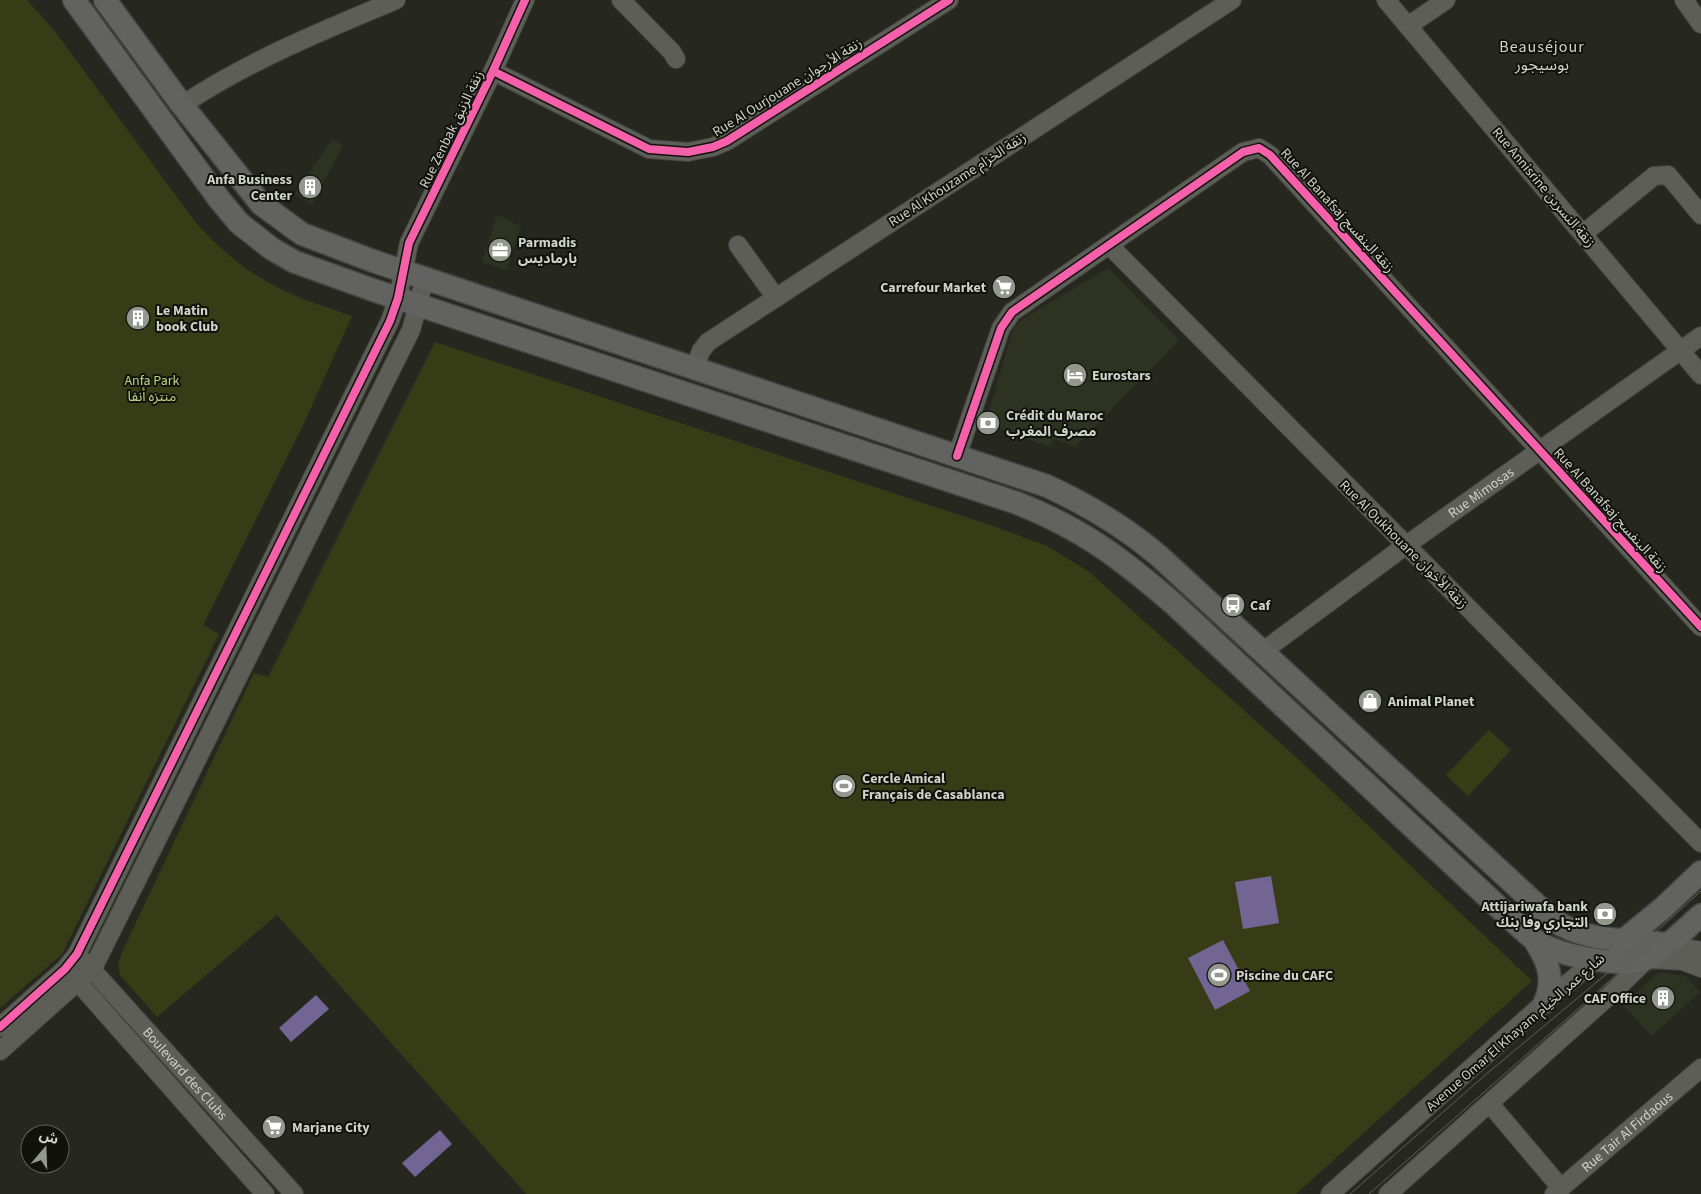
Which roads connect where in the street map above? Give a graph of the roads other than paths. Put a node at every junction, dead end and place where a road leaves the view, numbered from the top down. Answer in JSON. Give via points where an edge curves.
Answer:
{"nodes":[{"id":1,"x":74,"y":0,"type":"edge"},
{"id":2,"x":105,"y":0,"type":"edge"},
{"id":3,"x":525,"y":0,"type":"edge"},
{"id":4,"x":620,"y":0,"type":"edge"},
{"id":5,"x":949,"y":0,"type":"edge"},
{"id":6,"x":1232,"y":0,"type":"edge"},
{"id":7,"x":1386,"y":0,"type":"edge"},
{"id":8,"x":1446,"y":0,"type":"edge"},
{"id":9,"x":1684,"y":0,"type":"edge"},
{"id":10,"x":387,"y":2,"type":"edge"},
{"id":11,"x":1700,"y":22,"type":"edge"},
{"id":12,"x":1408,"y":26,"type":"junction"},
{"id":13,"x":676,"y":59,"type":"dead end"},
{"id":14,"x":493,"y":71,"type":"junction"},
{"id":15,"x":182,"y":105,"type":"junction"},
{"id":16,"x":1701,"y":215,"type":"edge"},
{"id":17,"x":1583,"y":234,"type":"junction"},
{"id":18,"x":738,"y":245,"type":"dead end"},
{"id":19,"x":1109,"y":245,"type":"junction"},
{"id":20,"x":414,"y":274,"type":"junction"},
{"id":21,"x":776,"y":298,"type":"junction"},
{"id":22,"x":408,"y":302,"type":"junction"},
{"id":23,"x":1701,"y":336,"type":"edge"},
{"id":24,"x":1680,"y":351,"type":"junction"},
{"id":25,"x":694,"y":369,"type":"junction"},
{"id":26,"x":1701,"y":375,"type":"edge"},
{"id":27,"x":1540,"y":450,"type":"junction"},
{"id":28,"x":957,"y":456,"type":"junction"},
{"id":29,"x":1405,"y":546,"type":"junction"},
{"id":30,"x":1701,"y":627,"type":"edge"},
{"id":31,"x":1262,"y":652,"type":"junction"},
{"id":32,"x":1701,"y":843,"type":"edge"},
{"id":33,"x":1701,"y":872,"type":"edge"},
{"id":34,"x":1701,"y":915,"type":"edge"},
{"id":35,"x":1623,"y":940,"type":"junction"},
{"id":36,"x":1535,"y":941,"type":"junction"},
{"id":37,"x":1666,"y":944,"type":"junction"},
{"id":38,"x":1701,"y":951,"type":"edge"},
{"id":39,"x":77,"y":954,"type":"junction"},
{"id":40,"x":1647,"y":959,"type":"junction"},
{"id":41,"x":1596,"y":960,"type":"junction"},
{"id":42,"x":93,"y":968,"type":"junction"},
{"id":43,"x":1701,"y":968,"type":"edge"},
{"id":44,"x":65,"y":969,"type":"junction"},
{"id":45,"x":79,"y":981,"type":"junction"},
{"id":46,"x":1545,"y":1002,"type":"junction"},
{"id":47,"x":0,"y":1027,"type":"edge"},
{"id":48,"x":0,"y":1051,"type":"edge"},
{"id":49,"x":1701,"y":1068,"type":"edge"},
{"id":50,"x":1490,"y":1104,"type":"junction"},
{"id":51,"x":1557,"y":1191,"type":"edge"},
{"id":52,"x":265,"y":1194,"type":"edge"},
{"id":53,"x":294,"y":1194,"type":"edge"},
{"id":54,"x":1330,"y":1194,"type":"edge"},
{"id":55,"x":1388,"y":1194,"type":"edge"}],
"edges":[{"from":1,"to":22,"type":"main road","via":[[239,223],[272,249],[301,265]]},
{"from":2,"to":15,"type":"main road"},
{"from":3,"to":14,"type":"street","name":"Rue Zenbak زنقة الزنبق"},
{"from":4,"to":13,"type":"street"},
{"from":5,"to":14,"type":"street","name":"Rue Al Ourjouane زنقة الأرجوان","via":[[727,141],[694,152],[648,149]]},
{"from":6,"to":21,"type":"street","name":"Rue Al Khouzame زنقة الخزام"},
{"from":7,"to":12,"type":"street","name":"Rue Annisrine زنقة النسرين"},
{"from":8,"to":12,"type":"street"},
{"from":9,"to":11,"type":"street"},
{"from":10,"to":15,"type":"street","via":[[260,58]]},
{"from":12,"to":17,"type":"street","name":"Rue Annisrine زنقة النسرين"},
{"from":14,"to":20,"type":"street","name":"Rue Zenbak زنقة الزنبق","via":[[409,242]]},
{"from":15,"to":20,"type":"main road","via":[[246,187],[287,225],[317,241]]},
{"from":16,"to":17,"type":"street","via":[[1668,176],[1654,176]]},
{"from":17,"to":24,"type":"street","name":"Rue Annisrine زنقة النسرين"},
{"from":18,"to":21,"type":"street"},
{"from":19,"to":27,"type":"street","name":"Rue Al Banafsaj زنقة البنفسج","via":[[1243,152],[1254,148],[1265,151]]},
{"from":19,"to":28,"type":"street","name":"Rue Al Banafsaj زنقة البنفسج","via":[[1005,319]]},
{"from":19,"to":29,"type":"street","name":"Rue Al Oukhouane زنقة الأخوان"},
{"from":20,"to":22,"type":"street","name":"Rue Zenbak زنقة الزنبق"},
{"from":20,"to":25,"type":"main road"},
{"from":21,"to":25,"type":"street","name":"Rue Al Khouzame زنقة الخزام","via":[[707,343]]},
{"from":22,"to":36,"type":"main road","via":[[1017,503],[1084,534],[1122,560],[1175,605]]},
{"from":22,"to":39,"type":"street","via":[[390,322]]},
{"from":22,"to":42,"type":"street","via":[[410,330]]},
{"from":23,"to":24,"type":"street","name":"Rue Mimosas"},
{"from":24,"to":26,"type":"street","name":"Rue Annisrine زنقة النسرين"},
{"from":24,"to":27,"type":"street","name":"Rue Mimosas"},
{"from":25,"to":28,"type":"main road"},
{"from":27,"to":29,"type":"street","name":"Rue Mimosas"},
{"from":27,"to":30,"type":"street","name":"Rue Al Banafsaj زنقة البنفسج"},
{"from":28,"to":31,"type":"main road","via":[[1047,486],[1126,529]]},
{"from":29,"to":31,"type":"street","name":"Rue Mimosas"},
{"from":29,"to":32,"type":"street","name":"Rue Al Oukhouane زنقة الأخوان"},
{"from":31,"to":35,"type":"main road","via":[[1553,920],[1574,932]]},
{"from":33,"to":35,"type":"main road","name":"Avenue Omar El Khayam شارع عمر الخيام"},
{"from":34,"to":37,"type":"main road"},
{"from":35,"to":37,"type":"main road"},
{"from":35,"to":41,"type":"main road","name":"Avenue Omar El Khayam شارع عمر الخيام"},
{"from":36,"to":41,"type":"main road","via":[[1567,954]]},
{"from":36,"to":46,"type":"main road","via":[[1550,970]]},
{"from":37,"to":38,"type":"street"},
{"from":37,"to":40,"type":"main road"},
{"from":39,"to":42,"type":"street","name":"Boulevard des Clubs"},
{"from":39,"to":44,"type":"street"},
{"from":40,"to":41,"type":"main road"},
{"from":40,"to":43,"type":"street","via":[[1683,961]]},
{"from":40,"to":50,"type":"street"},
{"from":41,"to":46,"type":"street","name":"Avenue Omar El Khayam شارع عمر الخيام"},
{"from":42,"to":45,"type":"street"},
{"from":42,"to":53,"type":"street","name":"Boulevard des Clubs"},
{"from":44,"to":45,"type":"street","name":"Boulevard des Clubs"},
{"from":44,"to":47,"type":"street"},
{"from":45,"to":48,"type":"street"},
{"from":45,"to":52,"type":"street","name":"Boulevard des Clubs"},
{"from":46,"to":54,"type":"street","name":"Avenue Omar El Khayam شارع عمر الخيام"},
{"from":49,"to":51,"type":"street","name":"Rue Tair Al Firdaous"},
{"from":50,"to":51,"type":"street"},
{"from":50,"to":55,"type":"street"}]}
